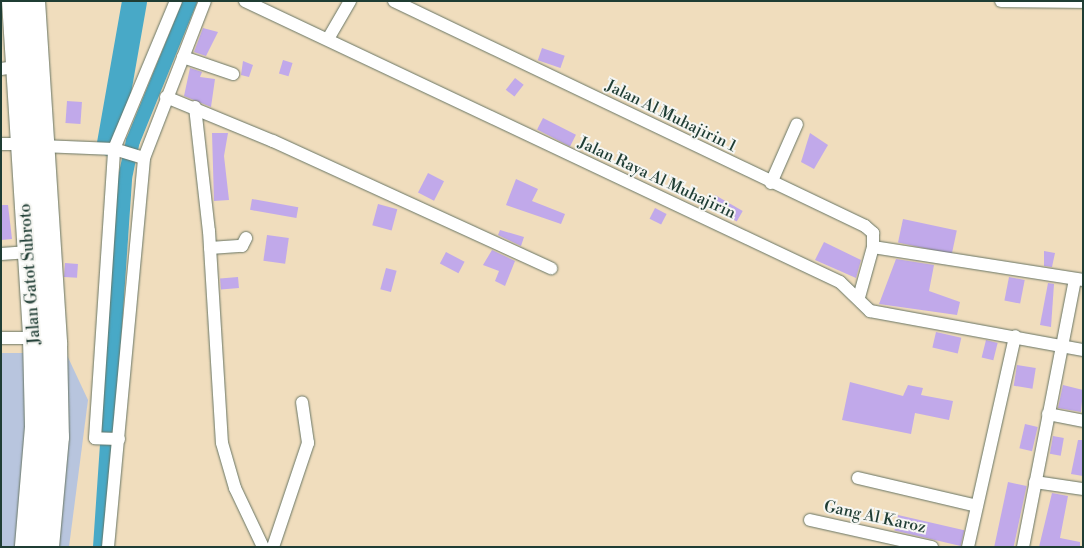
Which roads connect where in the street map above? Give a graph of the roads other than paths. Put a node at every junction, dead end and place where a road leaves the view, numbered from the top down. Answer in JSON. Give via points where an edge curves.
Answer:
{"nodes":[{"id":1,"x":14,"y":1,"type":"edge"},
{"id":2,"x":33,"y":1,"type":"edge"},
{"id":3,"x":176,"y":1,"type":"edge"},
{"id":4,"x":205,"y":1,"type":"edge"},
{"id":5,"x":245,"y":1,"type":"edge"},
{"id":6,"x":350,"y":1,"type":"edge"},
{"id":7,"x":394,"y":1,"type":"edge"},
{"id":8,"x":1000,"y":2,"type":"edge"},
{"id":9,"x":1083,"y":2,"type":"edge"},
{"id":10,"x":328,"y":39,"type":"junction"},
{"id":11,"x":183,"y":57,"type":"junction"},
{"id":12,"x":8,"y":68,"type":"edge"},
{"id":13,"x":233,"y":74,"type":"dead end"},
{"id":14,"x":166,"y":97,"type":"junction"},
{"id":15,"x":195,"y":107,"type":"junction"},
{"id":16,"x":798,"y":124,"type":"dead end"},
{"id":17,"x":21,"y":145,"type":"edge"},
{"id":18,"x":117,"y":150,"type":"junction"},
{"id":19,"x":140,"y":156,"type":"junction"},
{"id":20,"x":771,"y":183,"type":"junction"},
{"id":21,"x":246,"y":238,"type":"dead end"},
{"id":22,"x":873,"y":247,"type":"junction"},
{"id":23,"x":210,"y":248,"type":"junction"},
{"id":24,"x":29,"y":252,"type":"junction"},
{"id":25,"x":1,"y":254,"type":"edge"},
{"id":26,"x":552,"y":268,"type":"dead end"},
{"id":27,"x":1079,"y":280,"type":"edge"},
{"id":28,"x":859,"y":297,"type":"junction"},
{"id":29,"x":1015,"y":336,"type":"junction"},
{"id":30,"x":1,"y":338,"type":"edge"},
{"id":31,"x":35,"y":338,"type":"junction"},
{"id":32,"x":1062,"y":345,"type":"junction"},
{"id":33,"x":1083,"y":350,"type":"edge"},
{"id":34,"x":302,"y":402,"type":"dead end"},
{"id":35,"x":1048,"y":414,"type":"junction"},
{"id":36,"x":1083,"y":421,"type":"edge"},
{"id":37,"x":117,"y":439,"type":"junction"},
{"id":38,"x":858,"y":478,"type":"dead end"},
{"id":39,"x":1035,"y":482,"type":"junction"},
{"id":40,"x":1083,"y":489,"type":"edge"},
{"id":41,"x":977,"y":506,"type":"junction"},
{"id":42,"x":810,"y":520,"type":"dead end"},
{"id":43,"x":27,"y":547,"type":"edge"},
{"id":44,"x":47,"y":547,"type":"edge"},
{"id":45,"x":108,"y":547,"type":"edge"},
{"id":46,"x":263,"y":547,"type":"edge"},
{"id":47,"x":273,"y":547,"type":"edge"},
{"id":48,"x":932,"y":547,"type":"edge"},
{"id":49,"x":968,"y":547,"type":"edge"},
{"id":50,"x":1023,"y":547,"type":"edge"}],
"edges":[{"from":1,"to":12,"type":"highway","name":"Jalan Gatot Subroto"},
{"from":2,"to":17,"type":"highway","name":"Jalan Gatot Subroto"},
{"from":3,"to":18,"type":"street"},
{"from":4,"to":11,"type":"street"},
{"from":5,"to":10,"type":"street","name":"Jalan Raya Al Muhajirin"},
{"from":6,"to":10,"type":"street"},
{"from":7,"to":20,"type":"street","name":"Jalan Al Muhajirin 1"},
{"from":8,"to":9,"type":"street"},
{"from":10,"to":28,"type":"street","name":"Jalan Raya Al Muhajirin","via":[[840,282]]},
{"from":11,"to":13,"type":"street"},
{"from":11,"to":14,"type":"street"},
{"from":12,"to":17,"type":"highway","name":"Jalan Gatot Subroto"},
{"from":14,"to":15,"type":"street"},
{"from":14,"to":19,"type":"street"},
{"from":15,"to":23,"type":"street"},
{"from":15,"to":26,"type":"street"},
{"from":16,"to":20,"type":"street"},
{"from":17,"to":18,"type":"street"},
{"from":17,"to":24,"type":"highway","name":"Jalan Gatot Subroto"},
{"from":17,"to":44,"type":"highway","name":"Jalan Gatot Subroto","via":[[56,344],[57,437]]},
{"from":18,"to":19,"type":"street"},
{"from":18,"to":37,"type":"street","via":[[103,270],[96,439]]},
{"from":19,"to":37,"type":"street"},
{"from":20,"to":22,"type":"street","name":"Jalan Al Muhajirin 1","via":[[864,226],[873,234]]},
{"from":21,"to":23,"type":"street","via":[[242,246]]},
{"from":22,"to":27,"type":"street"},
{"from":22,"to":28,"type":"street"},
{"from":23,"to":46,"type":"street","via":[[222,443],[236,488]]},
{"from":24,"to":25,"type":"street"},
{"from":24,"to":31,"type":"highway","name":"Jalan Gatot Subroto"},
{"from":27,"to":32,"type":"street"},
{"from":28,"to":29,"type":"street","name":"Jalan Raya Al Muhajirin","via":[[870,311]]},
{"from":29,"to":32,"type":"street","name":"Jalan Raya Al Muhajirin"},
{"from":29,"to":41,"type":"street"},
{"from":30,"to":31,"type":"street"},
{"from":31,"to":43,"type":"highway","name":"Jalan Gatot Subroto","via":[[37,427]]},
{"from":32,"to":33,"type":"street","name":"Jalan Raya Al Muhajirin"},
{"from":32,"to":35,"type":"street"},
{"from":34,"to":47,"type":"street","via":[[308,443]]},
{"from":35,"to":36,"type":"street"},
{"from":35,"to":39,"type":"street"},
{"from":37,"to":45,"type":"street"},
{"from":38,"to":41,"type":"street"},
{"from":39,"to":40,"type":"street"},
{"from":39,"to":50,"type":"street"},
{"from":41,"to":49,"type":"street"},
{"from":42,"to":48,"type":"street","name":"Gang Al Karoz"}]}
